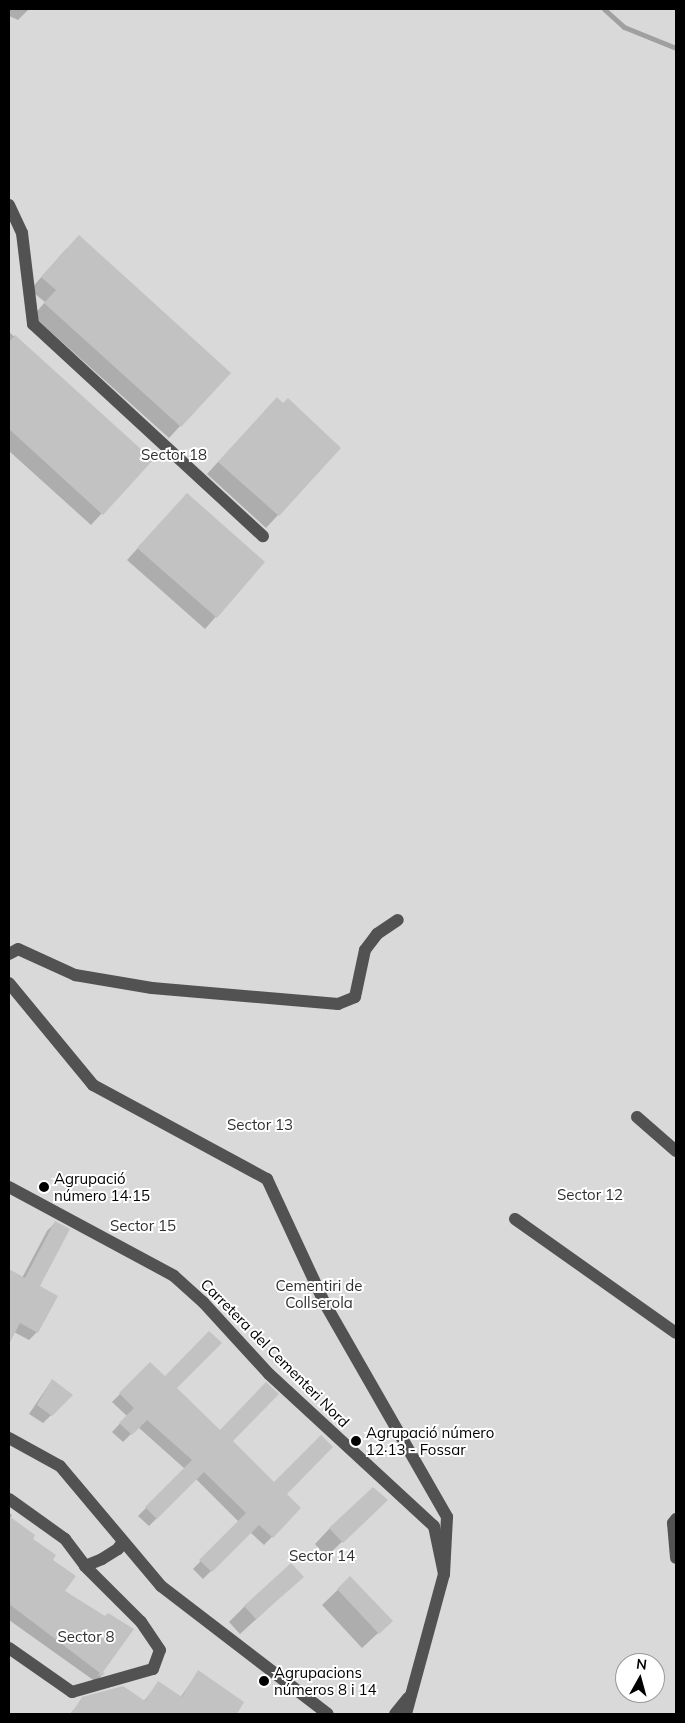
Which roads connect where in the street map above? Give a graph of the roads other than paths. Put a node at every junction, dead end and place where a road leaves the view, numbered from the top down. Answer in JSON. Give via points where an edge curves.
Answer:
{"nodes":[{"id":1,"x":9,"y":205,"type":"edge"},
{"id":2,"x":263,"y":536,"type":"dead end"},
{"id":3,"x":398,"y":920,"type":"dead end"},
{"id":4,"x":9,"y":954,"type":"edge"},
{"id":5,"x":9,"y":983,"type":"edge"},
{"id":6,"x":637,"y":1117,"type":"dead end"},
{"id":7,"x":676,"y":1151,"type":"edge"},
{"id":8,"x":9,"y":1187,"type":"edge"},
{"id":9,"x":515,"y":1219,"type":"dead end"},
{"id":10,"x":676,"y":1333,"type":"edge"},
{"id":11,"x":9,"y":1438,"type":"edge"},
{"id":12,"x":9,"y":1499,"type":"edge"},
{"id":13,"x":676,"y":1519,"type":"edge"},
{"id":14,"x":123,"y":1541,"type":"junction"},
{"id":15,"x":676,"y":1550,"type":"edge"},
{"id":16,"x":676,"y":1558,"type":"edge"},
{"id":17,"x":85,"y":1566,"type":"junction"},
{"id":18,"x":444,"y":1574,"type":"junction"},
{"id":19,"x":9,"y":1648,"type":"edge"},
{"id":20,"x":414,"y":1690,"type":"junction"},
{"id":21,"x":328,"y":1714,"type":"edge"},
{"id":22,"x":395,"y":1714,"type":"edge"},
{"id":23,"x":406,"y":1714,"type":"edge"}],
"edges":[{"from":1,"to":2,"type":"street","via":[[22,233],[33,324]]},
{"from":3,"to":4,"type":"street","via":[[377,934],[365,950],[355,997],[338,1004],[152,988],[75,975],[18,950]]},
{"from":5,"to":18,"type":"street","via":[[93,1085],[267,1179],[324,1302],[447,1517]]},
{"from":6,"to":7,"type":"street"},
{"from":8,"to":18,"type":"street","name":"Carretera del Cementeri Nord","via":[[174,1276],[298,1401],[434,1526]]},
{"from":9,"to":10,"type":"street"},
{"from":11,"to":14,"type":"street","via":[[60,1466]]},
{"from":12,"to":17,"type":"street","via":[[65,1539]]},
{"from":13,"to":15,"type":"street","via":[[673,1523]]},
{"from":14,"to":17,"type":"street","via":[[102,1560]]},
{"from":14,"to":21,"type":"street","via":[[161,1586]]},
{"from":15,"to":16,"type":"street"},
{"from":17,"to":19,"type":"street","via":[[141,1622],[160,1650],[153,1669],[72,1692]]},
{"from":18,"to":20,"type":"street","name":"Carretera del Cementeri Nord"},
{"from":20,"to":22,"type":"street","name":"Carretera del Cementeri Nord"},
{"from":20,"to":23,"type":"street","name":"Carretera del Cementeri Nord"}]}
